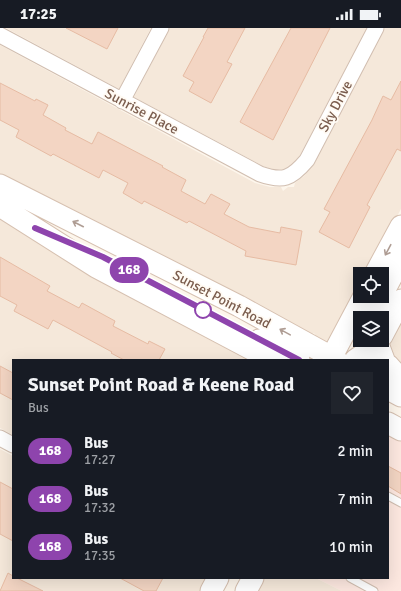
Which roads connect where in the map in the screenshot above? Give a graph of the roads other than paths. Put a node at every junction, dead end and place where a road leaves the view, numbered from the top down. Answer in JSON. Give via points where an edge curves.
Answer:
{"nodes":[{"id":1,"x":161,"y":28,"type":"edge"},
{"id":2,"x":376,"y":28,"type":"edge"},
{"id":3,"x":0,"y":35,"type":"edge"},
{"id":4,"x":122,"y":101,"type":"junction"},
{"id":5,"x":286,"y":178,"type":"joint"},
{"id":6,"x":0,"y":186,"type":"edge"},
{"id":7,"x":0,"y":206,"type":"edge"},
{"id":8,"x":401,"y":226,"type":"edge"},
{"id":9,"x":35,"y":228,"type":"junction"},
{"id":10,"x":401,"y":259,"type":"edge"},
{"id":11,"x":379,"y":267,"type":"edge"},
{"id":12,"x":389,"y":282,"type":"edge"},
{"id":13,"x":401,"y":300,"type":"edge"},
{"id":14,"x":359,"y":303,"type":"edge"},
{"id":15,"x":389,"y":321,"type":"edge"},
{"id":16,"x":368,"y":347,"type":"edge"},
{"id":17,"x":321,"y":357,"type":"edge"},
{"id":18,"x":270,"y":359,"type":"edge"},
{"id":19,"x":354,"y":359,"type":"edge"},
{"id":20,"x":389,"y":366,"type":"edge"},
{"id":21,"x":401,"y":378,"type":"edge"},
{"id":22,"x":389,"y":390,"type":"edge"},
{"id":23,"x":401,"y":396,"type":"edge"},
{"id":24,"x":389,"y":403,"type":"edge"},
{"id":25,"x":401,"y":409,"type":"edge"},
{"id":26,"x":389,"y":424,"type":"edge"},
{"id":27,"x":401,"y":430,"type":"edge"},
{"id":28,"x":0,"y":438,"type":"edge"},
{"id":29,"x":12,"y":444,"type":"edge"},
{"id":30,"x":389,"y":497,"type":"edge"},
{"id":31,"x":401,"y":503,"type":"edge"},
{"id":32,"x":217,"y":579,"type":"edge"},
{"id":33,"x":239,"y":579,"type":"edge"},
{"id":34,"x":252,"y":579,"type":"edge"},
{"id":35,"x":352,"y":579,"type":"edge"},
{"id":36,"x":211,"y":591,"type":"edge"},
{"id":37,"x":235,"y":591,"type":"edge"},
{"id":38,"x":246,"y":591,"type":"edge"},
{"id":39,"x":374,"y":591,"type":"edge"}],
"edges":[{"from":1,"to":4,"type":"street"},
{"from":2,"to":5,"type":"street","name":"Sky Drive","via":[[307,160],[298,171]]},
{"from":3,"to":4,"type":"street","name":"Sunrise Place"},
{"from":4,"to":5,"type":"street","name":"Sunrise Place","via":[[260,174]]},
{"from":17,"to":6,"type":"main road","name":"Sunset Point Road","one_way":true,"via":[[239,306]]},
{"from":7,"to":9,"type":"main road"},
{"from":8,"to":11,"type":"main road","one_way":true},
{"from":9,"to":17,"type":"main road"},
{"from":9,"to":18,"type":"main road","via":[[96,267]]},
{"from":10,"to":12,"type":"main road"},
{"from":13,"to":15,"type":"main road"},
{"from":14,"to":17,"type":"main road"},
{"from":16,"to":19,"type":"main road","via":[[355,349]]},
{"from":20,"to":21,"type":"main road"},
{"from":22,"to":23,"type":"main road"},
{"from":24,"to":25,"type":"main road"},
{"from":26,"to":27,"type":"main road"},
{"from":28,"to":29,"type":"street"},
{"from":30,"to":31,"type":"lane"},
{"from":32,"to":36,"type":"main road"},
{"from":33,"to":37,"type":"main road"},
{"from":34,"to":38,"type":"main road"},
{"from":35,"to":39,"type":"lane"}]}
